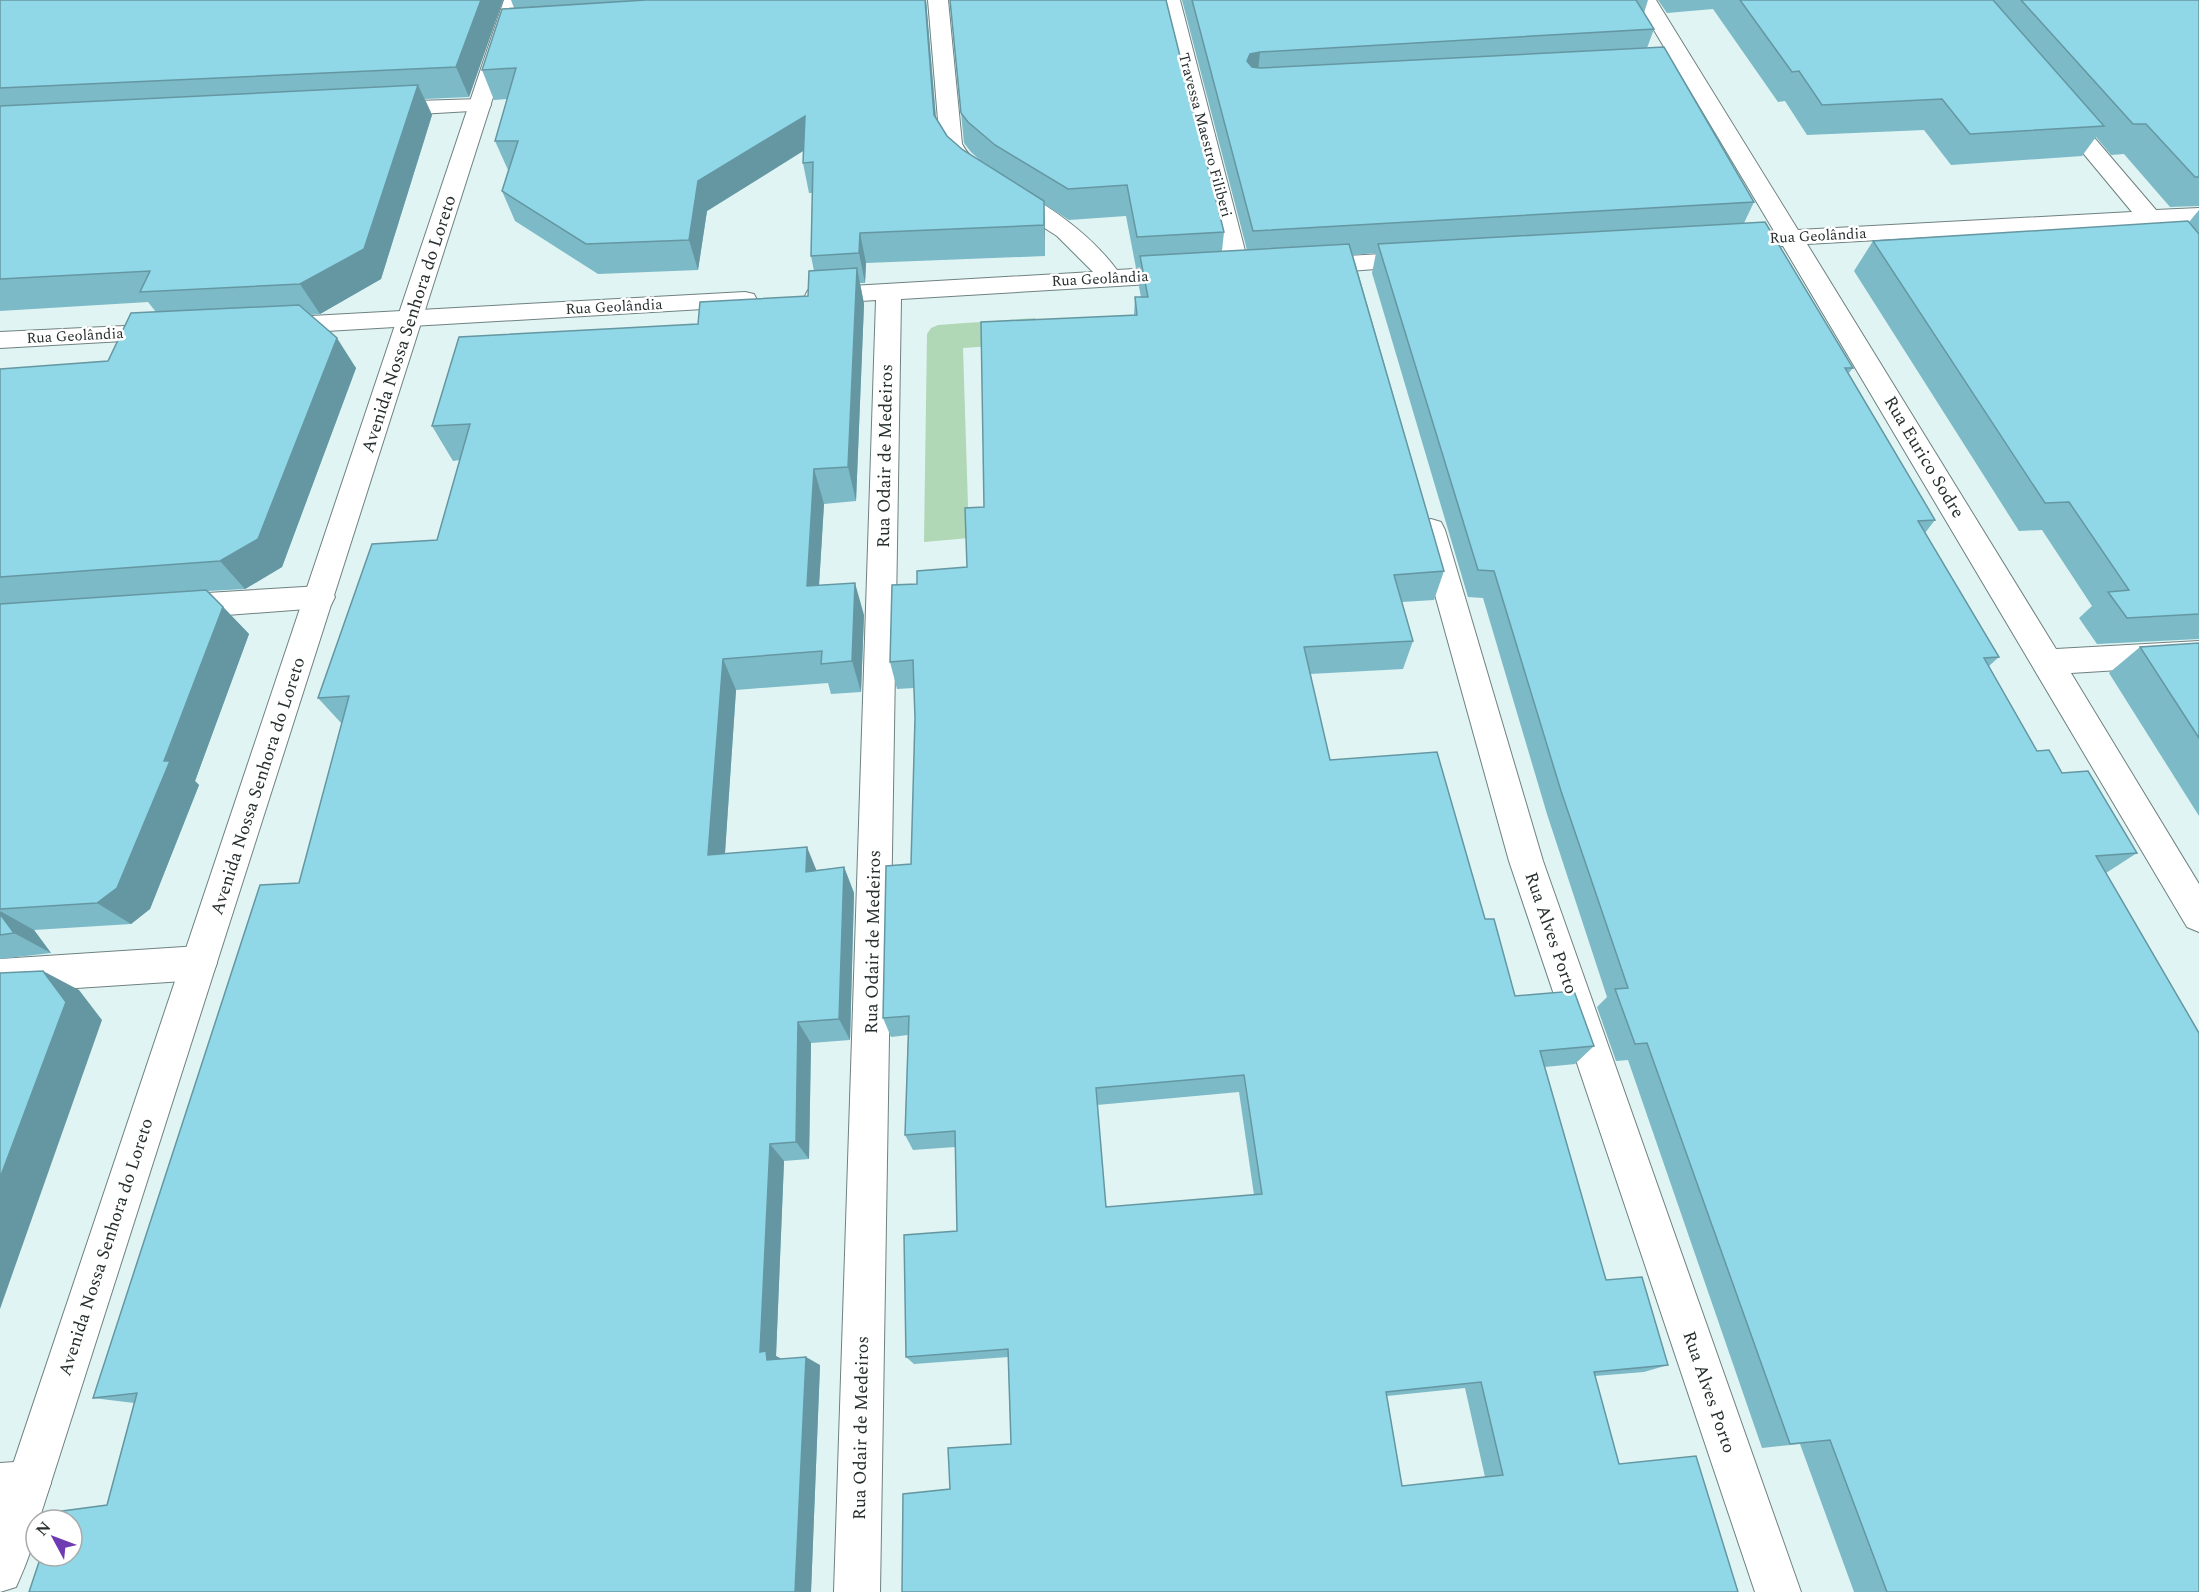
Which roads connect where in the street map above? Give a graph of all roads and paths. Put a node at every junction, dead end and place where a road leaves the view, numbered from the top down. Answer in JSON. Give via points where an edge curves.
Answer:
{"nodes":[{"id":1,"x":514,"y":0,"type":"edge"},
{"id":2,"x":938,"y":0,"type":"edge"},
{"id":3,"x":1170,"y":0,"type":"edge"},
{"id":4,"x":1646,"y":0,"type":"edge"},
{"id":5,"x":2045,"y":96,"type":"edge"},
{"id":6,"x":480,"y":105,"type":"junction"},
{"id":7,"x":364,"y":110,"type":"edge"},
{"id":8,"x":2199,"y":216,"type":"edge"},
{"id":9,"x":2151,"y":218,"type":"junction"},
{"id":10,"x":1791,"y":238,"type":"junction"},
{"id":11,"x":1714,"y":242,"type":"edge"},
{"id":12,"x":1435,"y":259,"type":"edge"},
{"id":13,"x":1355,"y":264,"type":"junction"},
{"id":14,"x":1240,"y":270,"type":"junction"},
{"id":15,"x":2199,"y":275,"type":"edge"},
{"id":16,"x":1110,"y":278,"type":"junction"},
{"id":17,"x":889,"y":291,"type":"junction"},
{"id":18,"x":1365,"y":298,"type":"edge"},
{"id":19,"x":411,"y":320,"type":"junction"},
{"id":20,"x":248,"y":328,"type":"edge"},
{"id":21,"x":189,"y":331,"type":"edge"},
{"id":22,"x":0,"y":340,"type":"edge"},
{"id":23,"x":1424,"y":505,"type":"edge"},
{"id":24,"x":320,"y":597,"type":"junction"},
{"id":25,"x":153,"y":609,"type":"edge"},
{"id":26,"x":2199,"y":653,"type":"edge"},
{"id":27,"x":2048,"y":662,"type":"junction"},
{"id":28,"x":2199,"y":916,"type":"edge"},
{"id":29,"x":199,"y":963,"type":"junction"},
{"id":30,"x":0,"y":976,"type":"edge"},
{"id":31,"x":14,"y":1484,"type":"edge"},
{"id":32,"x":0,"y":1571,"type":"edge"},
{"id":33,"x":857,"y":1592,"type":"edge"},
{"id":34,"x":1778,"y":1592,"type":"edge"}],
"edges":[{"from":1,"to":6,"type":"street","name":"Avenida Nossa Senhora do Loreto","via":[[513,30]]},
{"from":2,"to":16,"type":"street","via":[[951,144],[960,160],[1079,240]]},
{"from":3,"to":14,"type":"street","name":"Travessa Maestro Filiberi"},
{"from":4,"to":10,"type":"street","name":"Rua Eurico Sodre","via":[[1675,67]]},
{"from":5,"to":9,"type":"street"},
{"from":6,"to":7,"type":"street"},
{"from":6,"to":19,"type":"street","name":"Avenida Nossa Senhora do Loreto"},
{"from":8,"to":9,"type":"street","name":"Rua Geolândia"},
{"from":9,"to":10,"type":"street","name":"Rua Geolândia"},
{"from":9,"to":15,"type":"street"},
{"from":10,"to":11,"type":"street","name":"Rua Geolândia"},
{"from":10,"to":27,"type":"street","name":"Rua Eurico Sodre"},
{"from":12,"to":13,"type":"street","name":"Rua Geolândia"},
{"from":13,"to":14,"type":"street","name":"Rua Geolândia"},
{"from":13,"to":18,"type":"street"},
{"from":14,"to":16,"type":"street","name":"Rua Geolândia"},
{"from":16,"to":17,"type":"street","name":"Rua Geolândia"},
{"from":17,"to":19,"type":"street","name":"Rua Geolândia"},
{"from":17,"to":33,"type":"street","name":"Rua Odair de Medeiros"},
{"from":19,"to":20,"type":"street","name":"Rua Geolândia"},
{"from":19,"to":24,"type":"street","name":"Avenida Nossa Senhora do Loreto"},
{"from":21,"to":22,"type":"street","name":"Rua Geolândia"},
{"from":23,"to":34,"type":"street","name":"Rua Alves Porto","via":[[1526,861]]},
{"from":24,"to":25,"type":"street"},
{"from":24,"to":29,"type":"street","name":"Avenida Nossa Senhora do Loreto"},
{"from":26,"to":27,"type":"street"},
{"from":27,"to":28,"type":"street","name":"Rua Eurico Sodre"},
{"from":29,"to":30,"type":"street"},
{"from":29,"to":31,"type":"street","name":"Avenida Nossa Senhora do Loreto"},
{"from":31,"to":32,"type":"street","name":"Avenida Nossa Senhora do Loreto"}]}
